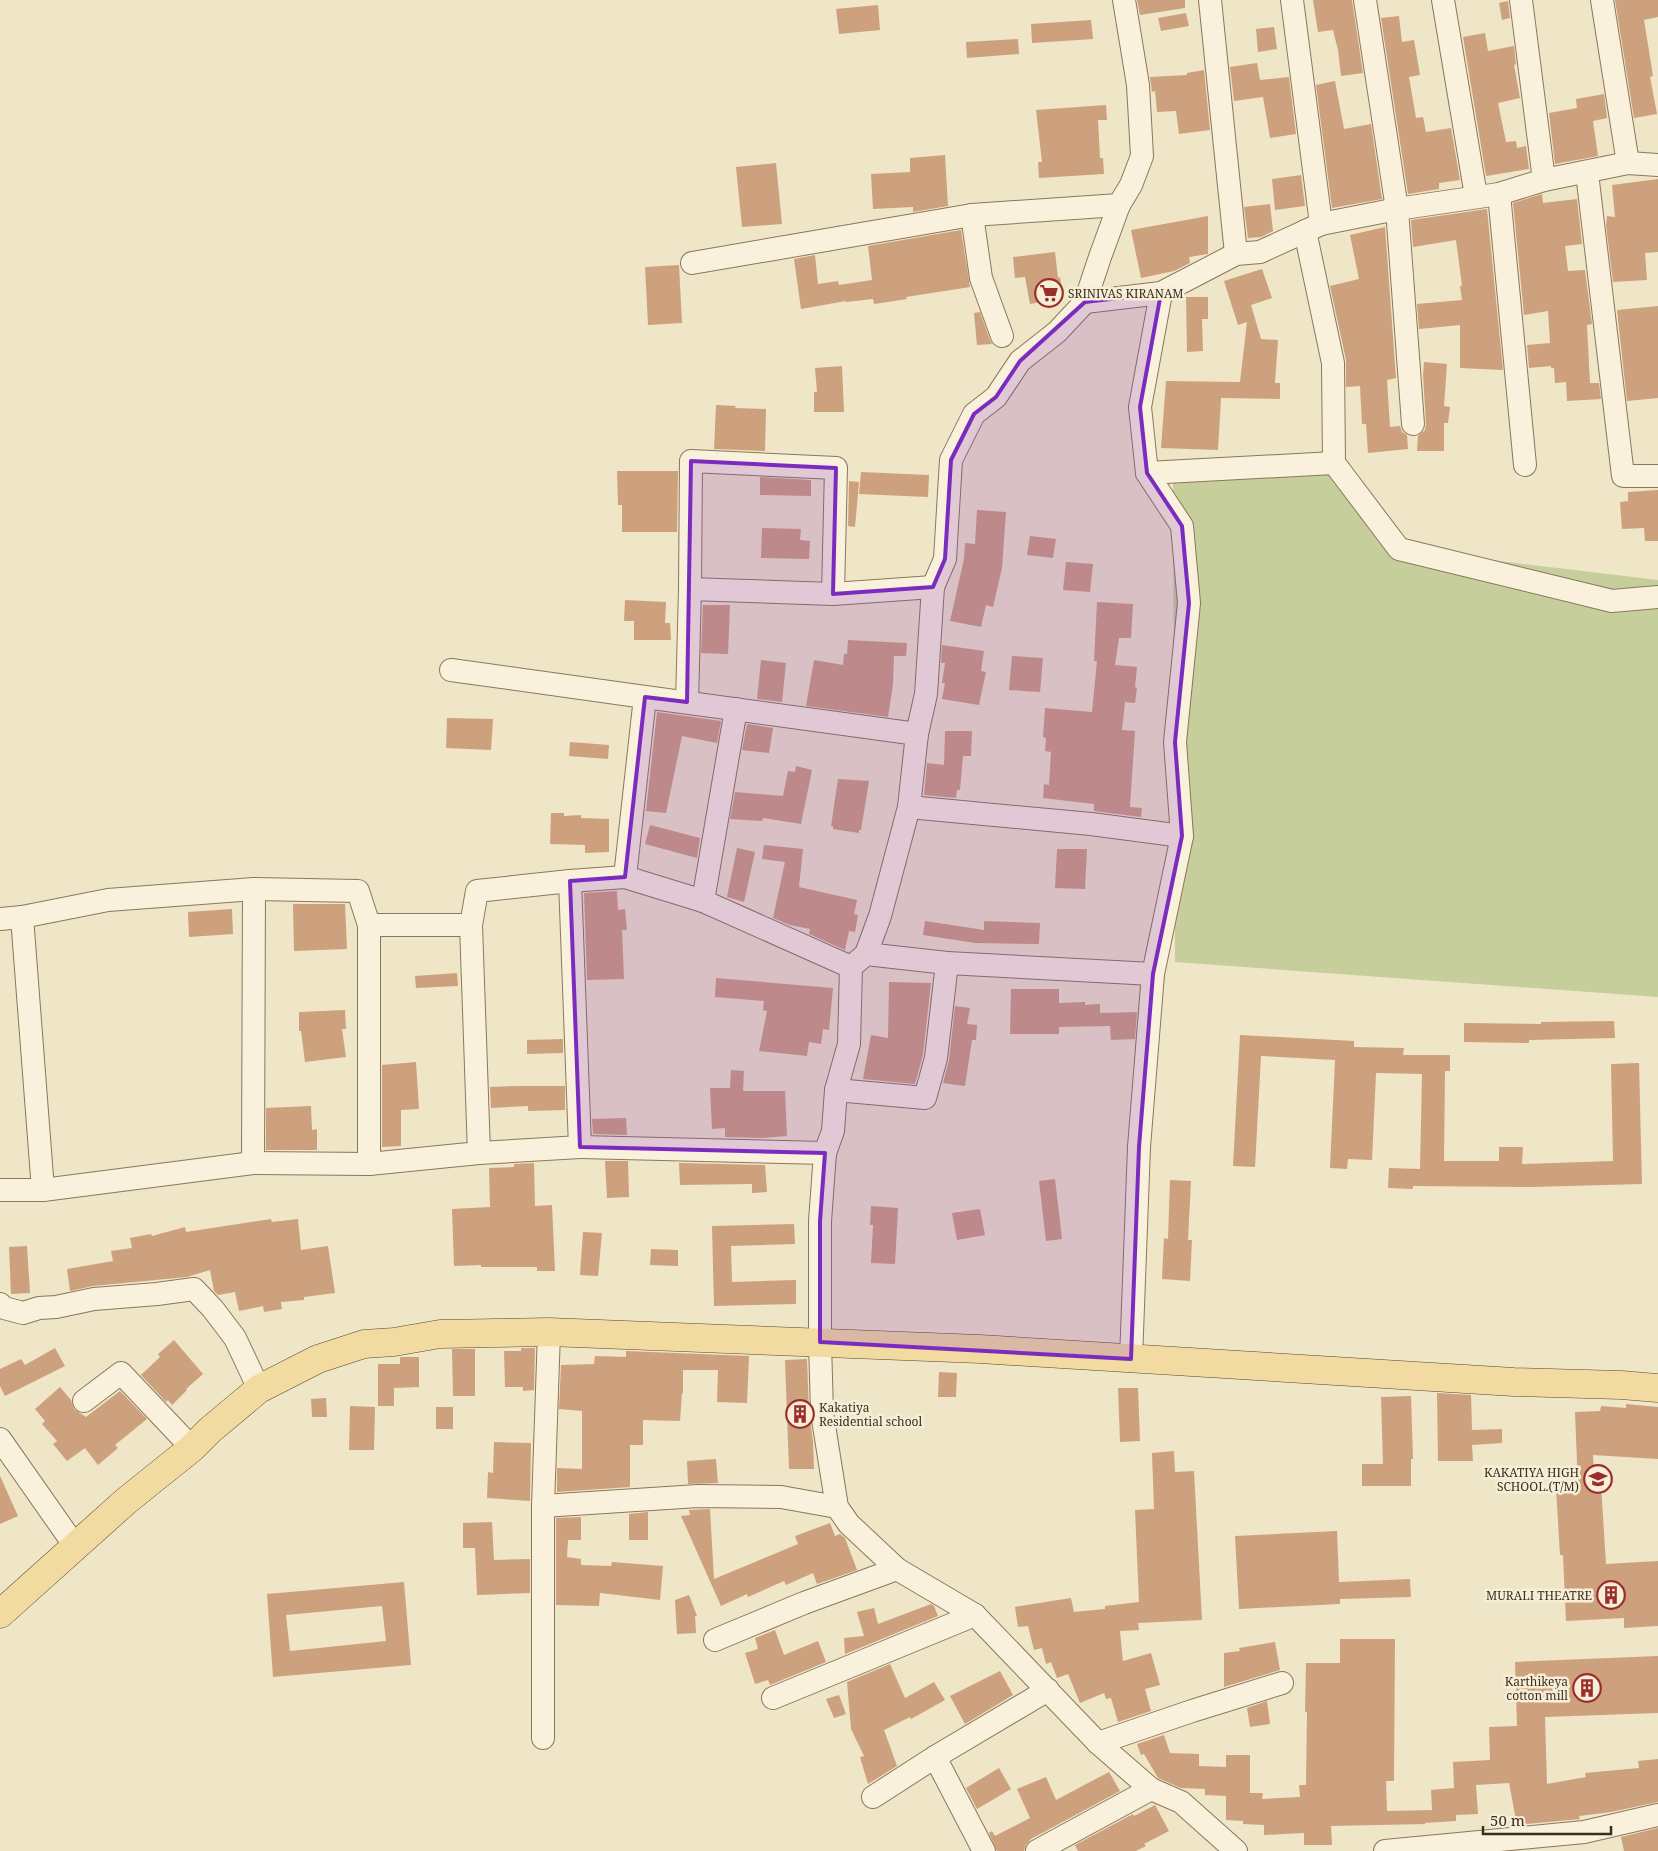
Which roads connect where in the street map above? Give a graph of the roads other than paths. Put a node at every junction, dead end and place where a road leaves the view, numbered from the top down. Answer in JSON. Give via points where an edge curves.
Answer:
{"nodes":[{"id":1,"x":1124,"y":0,"type":"edge"},
{"id":2,"x":1210,"y":0,"type":"edge"},
{"id":3,"x":1292,"y":0,"type":"edge"},
{"id":4,"x":1366,"y":0,"type":"edge"},
{"id":5,"x":1444,"y":0,"type":"edge"},
{"id":6,"x":1521,"y":0,"type":"edge"},
{"id":7,"x":1602,"y":0,"type":"edge"},
{"id":8,"x":1628,"y":163,"type":"junction"},
{"id":9,"x":1658,"y":165,"type":"edge"},
{"id":10,"x":1587,"y":173,"type":"junction"},
{"id":11,"x":1544,"y":180,"type":"junction"},
{"id":12,"x":1499,"y":194,"type":"junction"},
{"id":13,"x":1476,"y":196,"type":"junction"},
{"id":14,"x":1119,"y":205,"type":"junction"},
{"id":15,"x":1397,"y":209,"type":"junction"},
{"id":16,"x":972,"y":215,"type":"junction"},
{"id":17,"x":1313,"y":228,"type":"junction"},
{"id":18,"x":1236,"y":254,"type":"junction"},
{"id":19,"x":692,"y":263,"type":"dead end"},
{"id":20,"x":1161,"y":293,"type":"junction"},
{"id":21,"x":1085,"y":302,"type":"junction"},
{"id":22,"x":1002,"y":336,"type":"dead end"},
{"id":23,"x":1413,"y":424,"type":"dead end"},
{"id":24,"x":1334,"y":463,"type":"junction"},
{"id":25,"x":1524,"y":465,"type":"dead end"},
{"id":26,"x":1147,"y":473,"type":"junction"},
{"id":27,"x":1658,"y":476,"type":"edge"},
{"id":28,"x":933,"y":587,"type":"junction"},
{"id":29,"x":690,"y":589,"type":"junction"},
{"id":30,"x":833,"y":594,"type":"junction"},
{"id":31,"x":1658,"y":597,"type":"edge"},
{"id":32,"x":451,"y":670,"type":"dead end"},
{"id":33,"x":645,"y":697,"type":"junction"},
{"id":34,"x":687,"y":702,"type":"junction"},
{"id":35,"x":736,"y":709,"type":"junction"},
{"id":36,"x":916,"y":734,"type":"junction"},
{"id":37,"x":909,"y":807,"type":"junction"},
{"id":38,"x":1182,"y":836,"type":"junction"},
{"id":39,"x":625,"y":877,"type":"junction"},
{"id":40,"x":570,"y":881,"type":"junction"},
{"id":41,"x":254,"y":889,"type":"junction"},
{"id":42,"x":703,"y":901,"type":"junction"},
{"id":43,"x":22,"y":917,"type":"junction"},
{"id":44,"x":0,"y":919,"type":"edge"},
{"id":45,"x":369,"y":925,"type":"junction"},
{"id":46,"x":471,"y":925,"type":"junction"},
{"id":47,"x":858,"y":960,"type":"junction"},
{"id":48,"x":948,"y":963,"type":"junction"},
{"id":49,"x":1153,"y":974,"type":"junction"},
{"id":50,"x":836,"y":1090,"type":"junction"},
{"id":51,"x":580,"y":1147,"type":"junction"},
{"id":52,"x":479,"y":1153,"type":"junction"},
{"id":53,"x":825,"y":1153,"type":"junction"},
{"id":54,"x":252,"y":1163,"type":"junction"},
{"id":55,"x":369,"y":1164,"type":"junction"},
{"id":56,"x":0,"y":1190,"type":"edge"},
{"id":57,"x":43,"y":1190,"type":"junction"},
{"id":58,"x":0,"y":1304,"type":"edge"},
{"id":59,"x":549,"y":1332,"type":"junction"},
{"id":60,"x":820,"y":1342,"type":"junction"},
{"id":61,"x":1132,"y":1360,"type":"junction"},
{"id":62,"x":1658,"y":1388,"type":"edge"},
{"id":63,"x":259,"y":1389,"type":"junction"},
{"id":64,"x":84,"y":1401,"type":"dead end"},
{"id":65,"x":0,"y":1439,"type":"edge"},
{"id":66,"x":192,"y":1448,"type":"junction"},
{"id":67,"x":543,"y":1506,"type":"junction"},
{"id":68,"x":837,"y":1507,"type":"junction"},
{"id":69,"x":75,"y":1546,"type":"junction"},
{"id":70,"x":897,"y":1569,"type":"junction"},
{"id":71,"x":0,"y":1614,"type":"edge"},
{"id":72,"x":975,"y":1615,"type":"junction"},
{"id":73,"x":715,"y":1640,"type":"dead end"},
{"id":74,"x":1282,"y":1683,"type":"dead end"},
{"id":75,"x":1048,"y":1690,"type":"junction"},
{"id":76,"x":773,"y":1698,"type":"dead end"},
{"id":77,"x":543,"y":1738,"type":"dead end"},
{"id":78,"x":1098,"y":1743,"type":"junction"},
{"id":79,"x":935,"y":1757,"type":"junction"},
{"id":80,"x":1151,"y":1789,"type":"junction"},
{"id":81,"x":872,"y":1797,"type":"dead end"},
{"id":82,"x":1658,"y":1816,"type":"edge"},
{"id":83,"x":1482,"y":1846,"type":"edge"},
{"id":84,"x":984,"y":1851,"type":"edge"},
{"id":85,"x":1037,"y":1851,"type":"edge"},
{"id":86,"x":1236,"y":1851,"type":"edge"},
{"id":87,"x":1392,"y":1851,"type":"edge"}],
"edges":[{"from":1,"to":14,"type":"street","via":[[1138,84],[1142,156],[1132,185]]},
{"from":2,"to":18,"type":"street"},
{"from":3,"to":17,"type":"street"},
{"from":4,"to":15,"type":"street"},
{"from":5,"to":13,"type":"street"},
{"from":6,"to":11,"type":"street"},
{"from":7,"to":8,"type":"street"},
{"from":8,"to":9,"type":"street"},
{"from":8,"to":10,"type":"street"},
{"from":10,"to":11,"type":"street"},
{"from":10,"to":27,"type":"street","via":[[1623,476]]},
{"from":11,"to":12,"type":"street"},
{"from":12,"to":13,"type":"street"},
{"from":12,"to":25,"type":"street"},
{"from":13,"to":15,"type":"street"},
{"from":14,"to":16,"type":"street"},
{"from":14,"to":21,"type":"street"},
{"from":15,"to":17,"type":"street"},
{"from":15,"to":23,"type":"street"},
{"from":16,"to":19,"type":"street"},
{"from":16,"to":22,"type":"street","via":[[981,278]]},
{"from":17,"to":18,"type":"street","via":[[1260,252]]},
{"from":17,"to":24,"type":"street","via":[[1332,363]]},
{"from":18,"to":20,"type":"street"},
{"from":20,"to":21,"type":"street"},
{"from":20,"to":26,"type":"street","via":[[1140,407]]},
{"from":21,"to":28,"type":"street","via":[[1057,332],[1020,361],[996,397],[974,414],[951,460],[945,559]]},
{"from":24,"to":26,"type":"street"},
{"from":24,"to":31,"type":"street","via":[[1400,549],[1612,601]]},
{"from":26,"to":38,"type":"street","via":[[1182,526],[1190,603],[1175,742]]},
{"from":28,"to":30,"type":"street"},
{"from":28,"to":36,"type":"street","via":[[926,694]]},
{"from":29,"to":30,"type":"street"},
{"from":29,"to":30,"type":"street","via":[[691,462],[836,468]]},
{"from":29,"to":34,"type":"street"},
{"from":32,"to":33,"type":"street"},
{"from":33,"to":34,"type":"street"},
{"from":33,"to":39,"type":"street"},
{"from":34,"to":35,"type":"street"},
{"from":35,"to":36,"type":"street"},
{"from":35,"to":42,"type":"street"},
{"from":36,"to":37,"type":"street"},
{"from":37,"to":38,"type":"street"},
{"from":37,"to":47,"type":"street","via":[[880,916]]},
{"from":38,"to":49,"type":"street"},
{"from":39,"to":40,"type":"street"},
{"from":39,"to":42,"type":"street"},
{"from":40,"to":46,"type":"street","via":[[477,891]]},
{"from":40,"to":51,"type":"street"},
{"from":41,"to":43,"type":"street","via":[[108,900]]},
{"from":41,"to":45,"type":"street","via":[[358,891]]},
{"from":41,"to":54,"type":"street"},
{"from":42,"to":47,"type":"street"},
{"from":43,"to":44,"type":"street"},
{"from":43,"to":57,"type":"street"},
{"from":45,"to":46,"type":"street"},
{"from":45,"to":55,"type":"street"},
{"from":46,"to":52,"type":"street"},
{"from":47,"to":48,"type":"street"},
{"from":47,"to":50,"type":"street","via":[[849,1044]]},
{"from":48,"to":49,"type":"street"},
{"from":48,"to":50,"type":"street","via":[[936,1058],[925,1098]]},
{"from":49,"to":61,"type":"street","via":[[1139,1147]]},
{"from":50,"to":53,"type":"street","via":[[833,1131]]},
{"from":51,"to":52,"type":"street"},
{"from":51,"to":53,"type":"street"},
{"from":52,"to":55,"type":"street"},
{"from":53,"to":60,"type":"street","via":[[820,1222]]},
{"from":54,"to":55,"type":"street"},
{"from":54,"to":57,"type":"street"},
{"from":56,"to":57,"type":"street"},
{"from":58,"to":63,"type":"street","via":[[23,1313],[94,1299],[194,1288],[235,1338]]},
{"from":59,"to":60,"type":"main road"},
{"from":59,"to":63,"type":"main road","via":[[440,1334],[364,1344],[318,1359]]},
{"from":59,"to":67,"type":"street"},
{"from":60,"to":61,"type":"main road"},
{"from":60,"to":68,"type":"street","via":[[822,1413]]},
{"from":61,"to":62,"type":"main road"},
{"from":63,"to":66,"type":"main road"},
{"from":64,"to":66,"type":"street","via":[[121,1373]]},
{"from":65,"to":69,"type":"street"},
{"from":66,"to":69,"type":"main road"},
{"from":67,"to":68,"type":"street","via":[[698,1496],[781,1497]]},
{"from":67,"to":77,"type":"street"},
{"from":68,"to":70,"type":"street","via":[[849,1524]]},
{"from":69,"to":71,"type":"main road"},
{"from":70,"to":72,"type":"street"},
{"from":70,"to":73,"type":"street"},
{"from":72,"to":75,"type":"street"},
{"from":72,"to":76,"type":"street"},
{"from":74,"to":78,"type":"street"},
{"from":75,"to":78,"type":"street"},
{"from":75,"to":79,"type":"street"},
{"from":78,"to":80,"type":"street"},
{"from":79,"to":81,"type":"street"},
{"from":79,"to":84,"type":"street"},
{"from":80,"to":85,"type":"street"},
{"from":80,"to":86,"type":"street","via":[[1181,1802]]},
{"from":82,"to":83,"type":"street","via":[[1584,1832]]},
{"from":83,"to":87,"type":"street"}]}
